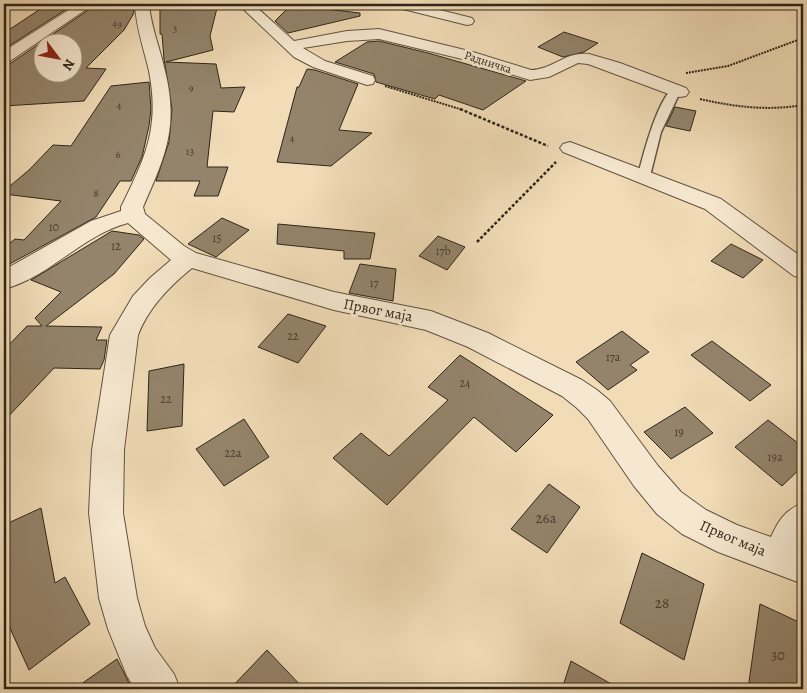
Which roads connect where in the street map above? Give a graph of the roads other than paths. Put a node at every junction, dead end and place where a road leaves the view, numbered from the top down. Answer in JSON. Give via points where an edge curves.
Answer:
{"nodes":[{"id":1,"x":87,"y":4,"type":"edge"},
{"id":2,"x":142,"y":4,"type":"edge"},
{"id":3,"x":246,"y":4,"type":"edge"},
{"id":4,"x":411,"y":5,"type":"edge"},
{"id":5,"x":467,"y":21,"type":"dead end"},
{"id":6,"x":290,"y":46,"type":"junction"},
{"id":7,"x":4,"y":58,"type":"edge"},
{"id":8,"x":367,"y":80,"type":"road end"},
{"id":9,"x":678,"y":91,"type":"joint"},
{"id":10,"x":567,"y":150,"type":"road end"},
{"id":11,"x":644,"y":176,"type":"junction"},
{"id":12,"x":133,"y":215,"type":"junction"},
{"id":13,"x":188,"y":259,"type":"junction"},
{"id":14,"x":803,"y":270,"type":"edge"},
{"id":15,"x":4,"y":280,"type":"edge"},
{"id":16,"x":803,"y":519,"type":"edge"},
{"id":17,"x":792,"y":562,"type":"edge"},
{"id":18,"x":159,"y":689,"type":"edge"}],
"edges":[{"from":1,"to":7,"type":"street"},
{"from":2,"to":12,"type":"street","via":[[162,96],[163,124],[156,153],[132,206]]},
{"from":3,"to":6,"type":"street"},
{"from":4,"to":5,"type":"street"},
{"from":6,"to":8,"type":"street","via":[[310,60]]},
{"from":6,"to":9,"type":"street","name":"Радничка","via":[[379,34],[467,55],[530,75],[540,75],[583,58]]},
{"from":9,"to":11,"type":"lane","via":[[666,106],[654,134]]},
{"from":10,"to":11,"type":"street"},
{"from":11,"to":14,"type":"street","via":[[722,208]]},
{"from":12,"to":13,"type":"street","name":"Првог маја"},
{"from":12,"to":15,"type":"street","via":[[96,226],[38,264]]},
{"from":13,"to":17,"type":"street","name":"Првог маја","via":[[334,301],[431,321],[478,340],[588,398],[646,476],[670,503],[694,522],[730,540]]},
{"from":13,"to":18,"type":"street","via":[[147,295],[130,318],[124,335],[108,450],[106,513],[118,598],[127,629]]},
{"from":16,"to":17,"type":"street","name":"Првог маја","via":[[785,544]]}]}
